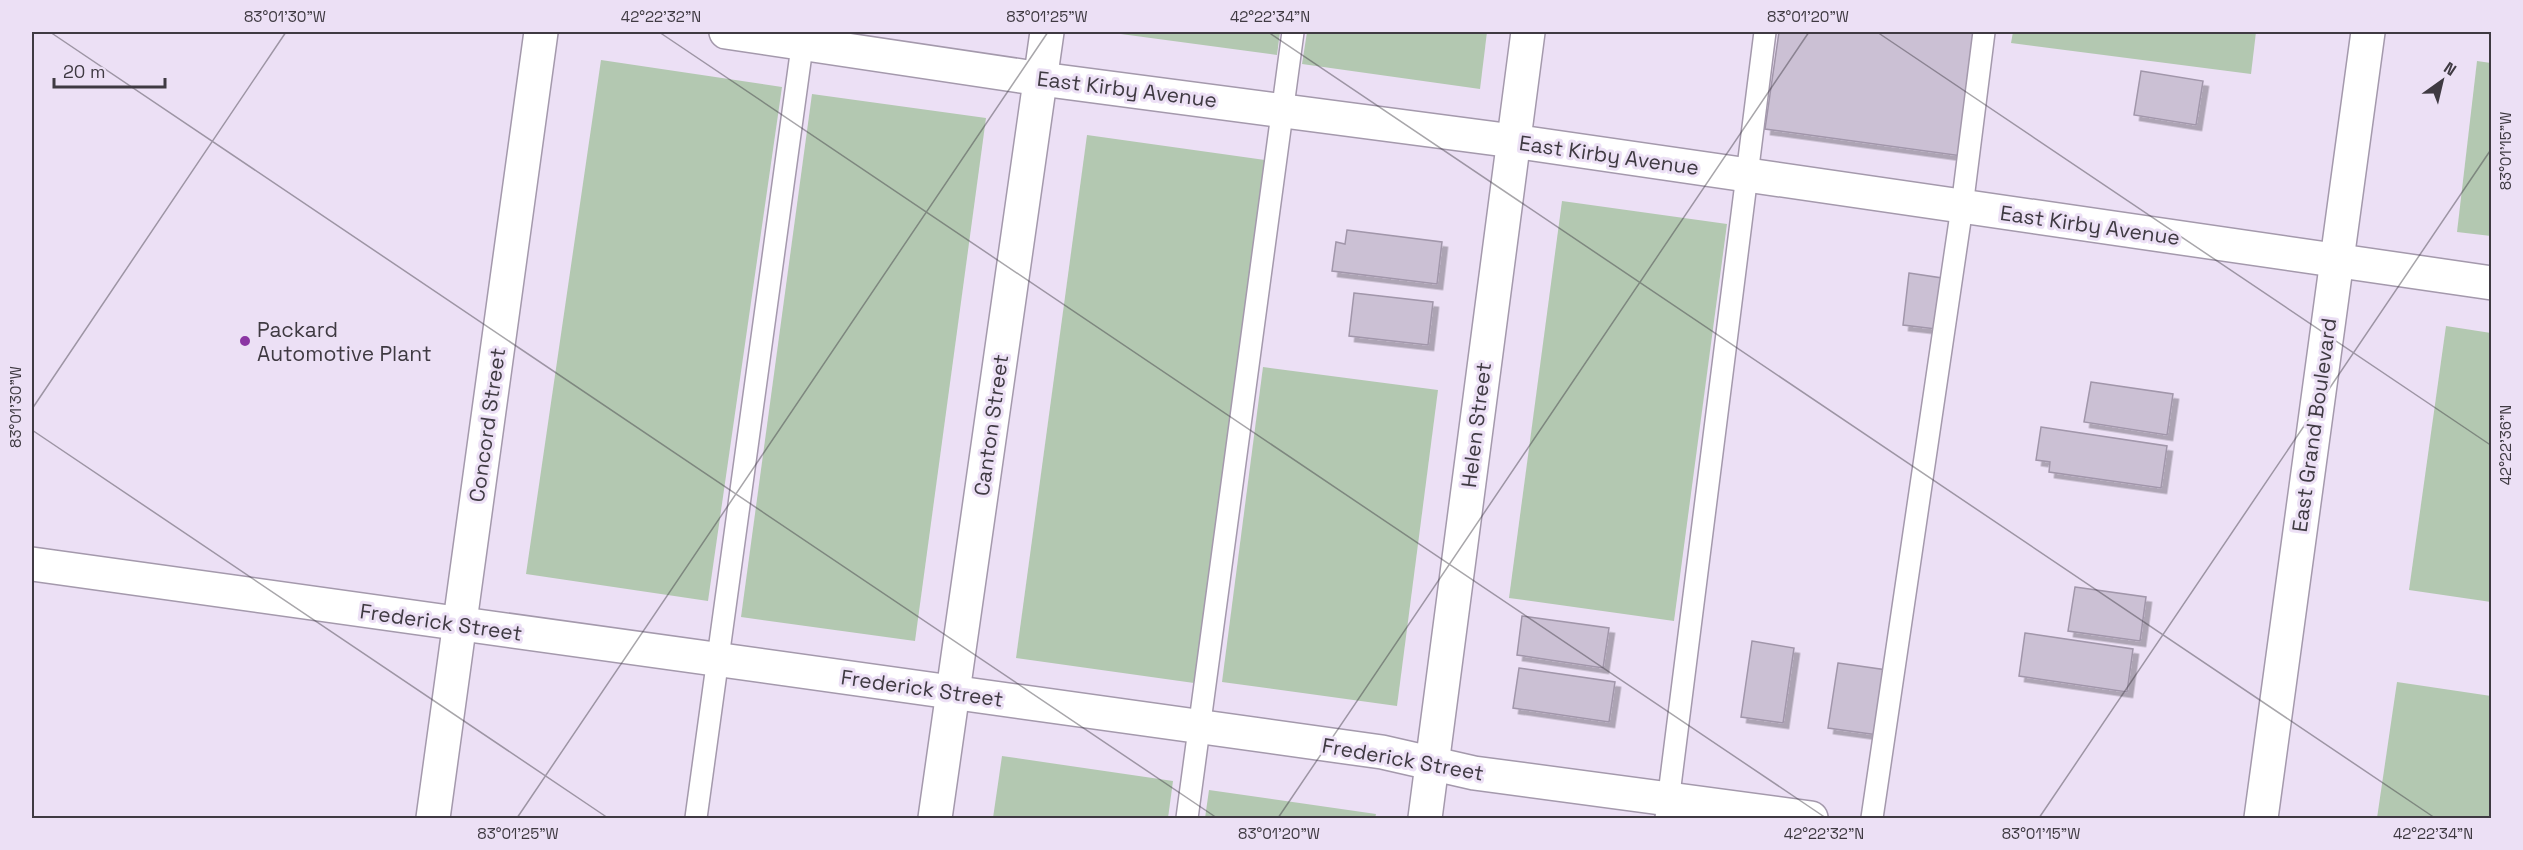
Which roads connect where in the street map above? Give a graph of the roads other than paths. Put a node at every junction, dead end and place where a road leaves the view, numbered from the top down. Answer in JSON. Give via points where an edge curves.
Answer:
{"nodes":[{"id":1,"x":541,"y":32,"type":"edge"},
{"id":2,"x":726,"y":32,"type":"edge"},
{"id":3,"x":1047,"y":32,"type":"edge"},
{"id":4,"x":1293,"y":32,"type":"edge"},
{"id":5,"x":1528,"y":32,"type":"edge"},
{"id":6,"x":1765,"y":32,"type":"edge"},
{"id":7,"x":1984,"y":32,"type":"edge"},
{"id":8,"x":2368,"y":32,"type":"edge"},
{"id":9,"x":803,"y":37,"type":"edge"},
{"id":10,"x":1041,"y":79,"type":"junction"},
{"id":11,"x":1283,"y":109,"type":"junction"},
{"id":12,"x":1513,"y":141,"type":"junction"},
{"id":13,"x":1746,"y":175,"type":"junction"},
{"id":14,"x":1962,"y":207,"type":"junction"},
{"id":15,"x":2337,"y":261,"type":"junction"},
{"id":16,"x":2492,"y":283,"type":"edge"},
{"id":17,"x":32,"y":564,"type":"edge"},
{"id":18,"x":460,"y":624,"type":"junction"},
{"id":19,"x":717,"y":660,"type":"junction"},
{"id":20,"x":952,"y":693,"type":"junction"},
{"id":21,"x":1200,"y":727,"type":"junction"},
{"id":22,"x":1432,"y":763,"type":"junction"},
{"id":23,"x":1668,"y":809,"type":"edge"},
{"id":24,"x":433,"y":819,"type":"edge"},
{"id":25,"x":696,"y":819,"type":"edge"},
{"id":26,"x":935,"y":819,"type":"edge"},
{"id":27,"x":1187,"y":819,"type":"edge"},
{"id":28,"x":1425,"y":819,"type":"edge"},
{"id":29,"x":1811,"y":819,"type":"edge"},
{"id":30,"x":1872,"y":819,"type":"edge"},
{"id":31,"x":2261,"y":819,"type":"edge"}],
"edges":[{"from":1,"to":18,"type":"street","name":"Concord Street"},
{"from":2,"to":9,"type":"street","name":"East Kirby Avenue"},
{"from":3,"to":10,"type":"street","name":"Canton Street"},
{"from":4,"to":11,"type":"lane"},
{"from":5,"to":12,"type":"street","name":"Helen Street"},
{"from":6,"to":13,"type":"lane"},
{"from":7,"to":14,"type":"lane"},
{"from":8,"to":15,"type":"street","name":"East Grand Boulevard"},
{"from":9,"to":10,"type":"street","name":"East Kirby Avenue"},
{"from":9,"to":19,"type":"lane"},
{"from":10,"to":11,"type":"street","name":"East Kirby Avenue"},
{"from":10,"to":20,"type":"street","name":"Canton Street"},
{"from":11,"to":12,"type":"street","name":"East Kirby Avenue"},
{"from":11,"to":21,"type":"lane"},
{"from":12,"to":13,"type":"street","name":"East Kirby Avenue"},
{"from":12,"to":22,"type":"street","name":"Helen Street"},
{"from":13,"to":14,"type":"street","name":"East Kirby Avenue"},
{"from":13,"to":23,"type":"lane"},
{"from":14,"to":15,"type":"street","name":"East Kirby Avenue"},
{"from":14,"to":30,"type":"lane"},
{"from":15,"to":16,"type":"street","name":"East Kirby Avenue"},
{"from":15,"to":31,"type":"street","name":"East Grand Boulevard"},
{"from":17,"to":18,"type":"street","name":"Frederick Street"},
{"from":18,"to":19,"type":"street","name":"Frederick Street"},
{"from":18,"to":24,"type":"street","name":"Concord Street"},
{"from":19,"to":20,"type":"street","name":"Frederick Street"},
{"from":19,"to":25,"type":"lane"},
{"from":20,"to":21,"type":"street","name":"Frederick Street"},
{"from":20,"to":26,"type":"street","name":"Canton Street"},
{"from":21,"to":22,"type":"street","name":"Frederick Street","via":[[1382,752]]},
{"from":21,"to":27,"type":"lane"},
{"from":22,"to":23,"type":"street","name":"Frederick Street"},
{"from":22,"to":28,"type":"street","name":"Helen Street"},
{"from":23,"to":29,"type":"street","name":"Frederick Street"}]}
